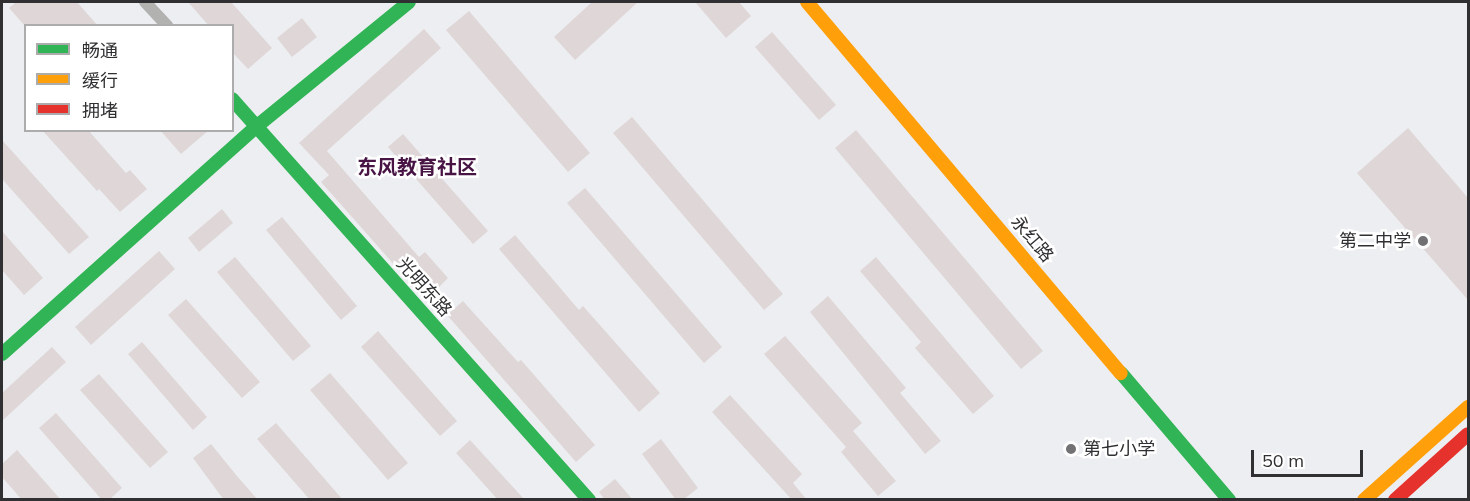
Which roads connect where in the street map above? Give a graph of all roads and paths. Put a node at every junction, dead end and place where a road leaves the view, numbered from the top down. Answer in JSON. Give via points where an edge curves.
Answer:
{"nodes":[{"id":1,"x":145,"y":2,"type":"edge"},
{"id":2,"x":409,"y":2,"type":"edge"},
{"id":3,"x":812,"y":3,"type":"edge"},
{"id":4,"x":165,"y":24,"type":"edge"},
{"id":5,"x":234,"y":101,"type":"edge"},
{"id":6,"x":257,"y":126,"type":"junction"},
{"id":7,"x":2,"y":354,"type":"edge"},
{"id":8,"x":1468,"y":407,"type":"edge"},
{"id":9,"x":1468,"y":434,"type":"edge"},
{"id":10,"x":589,"y":500,"type":"edge"},
{"id":11,"x":1229,"y":500,"type":"edge"},
{"id":12,"x":1364,"y":500,"type":"edge"},
{"id":13,"x":1395,"y":500,"type":"edge"}],
"edges":[{"from":1,"to":4,"type":"street"},
{"from":2,"to":6,"type":"street"},
{"from":3,"to":11,"type":"street","name":"永红路"},
{"from":5,"to":6,"type":"street","name":"光明东路"},
{"from":6,"to":7,"type":"street"},
{"from":6,"to":10,"type":"street","name":"光明东路"},
{"from":8,"to":12,"type":"street"},
{"from":9,"to":13,"type":"street"}]}
